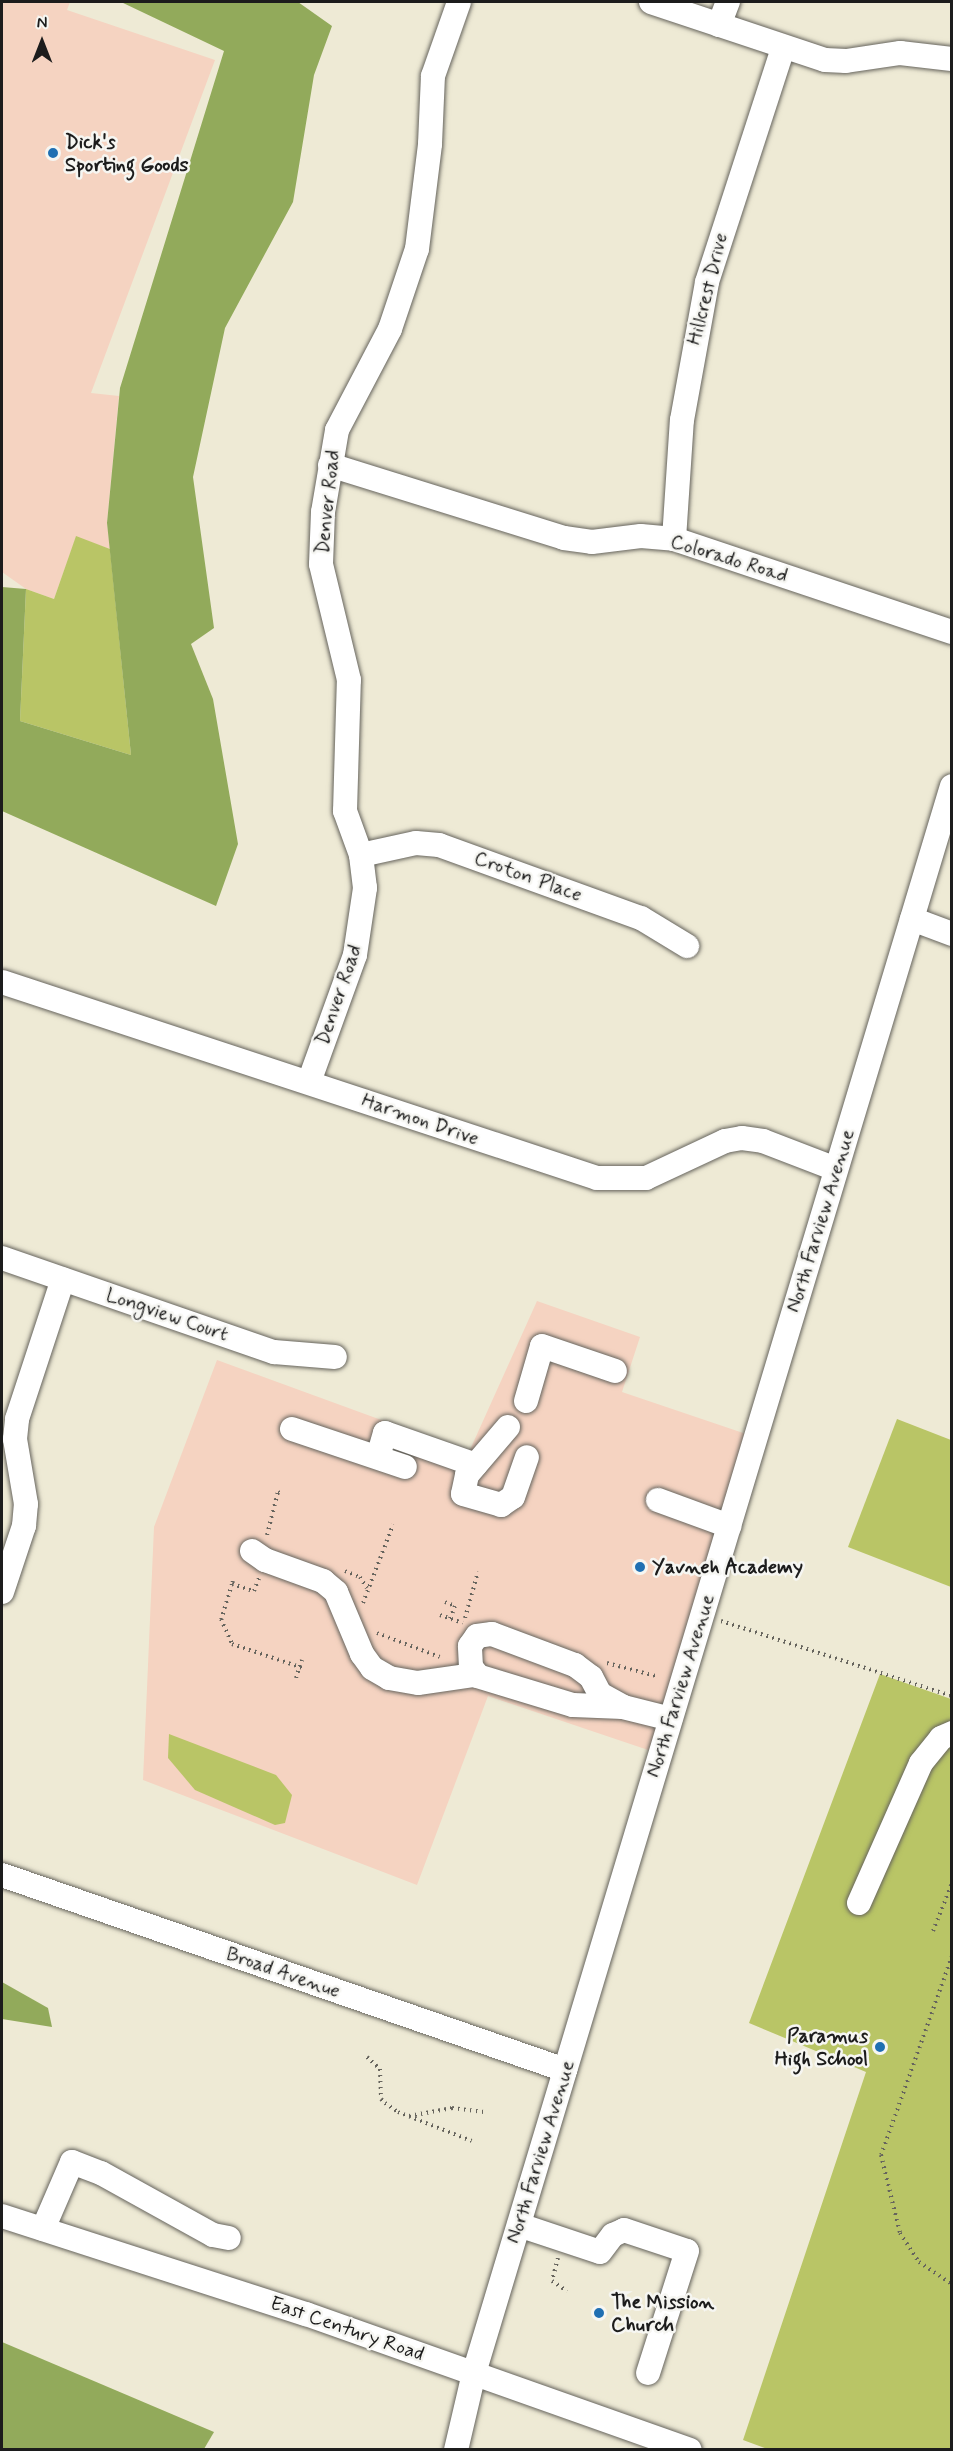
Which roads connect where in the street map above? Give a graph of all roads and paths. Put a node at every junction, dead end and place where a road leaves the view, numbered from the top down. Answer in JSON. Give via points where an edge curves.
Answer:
{"nodes":[{"id":1,"x":459,"y":2,"type":"edge"},
{"id":2,"x":651,"y":2,"type":"edge"},
{"id":3,"x":728,"y":2,"type":"edge"},
{"id":4,"x":719,"y":25,"type":"junction"},
{"id":5,"x":783,"y":48,"type":"junction"},
{"id":6,"x":951,"y":60,"type":"edge"},
{"id":7,"x":330,"y":465,"type":"junction"},
{"id":8,"x":674,"y":539,"type":"junction"},
{"id":9,"x":951,"y":632,"type":"edge"},
{"id":10,"x":951,"y":786,"type":"edge"},
{"id":11,"x":361,"y":855,"type":"junction"},
{"id":12,"x":912,"y":919,"type":"junction"},
{"id":13,"x":951,"y":934,"type":"edge"},
{"id":14,"x":687,"y":946,"type":"dead end"},
{"id":15,"x":2,"y":982,"type":"edge"},
{"id":16,"x":309,"y":1082,"type":"junction"},
{"id":17,"x":836,"y":1169,"type":"junction"},
{"id":18,"x":2,"y":1258,"type":"edge"},
{"id":19,"x":63,"y":1279,"type":"junction"},
{"id":20,"x":335,"y":1357,"type":"dead end"},
{"id":21,"x":615,"y":1371,"type":"dead end"},
{"id":22,"x":526,"y":1401,"type":"dead end"},
{"id":23,"x":508,"y":1427,"type":"dead end"},
{"id":24,"x":292,"y":1429,"type":"dead end"},
{"id":25,"x":378,"y":1457,"type":"junction"},
{"id":26,"x":527,"y":1457,"type":"dead end"},
{"id":27,"x":476,"y":1465,"type":"junction"},
{"id":28,"x":405,"y":1467,"type":"dead end"},
{"id":29,"x":282,"y":1494,"type":"dead end"},
{"id":30,"x":658,"y":1500,"type":"dead end"},
{"id":31,"x":393,"y":1525,"type":"dead end"},
{"id":32,"x":729,"y":1526,"type":"junction"},
{"id":33,"x":258,"y":1557,"type":"junction"},
{"id":34,"x":342,"y":1570,"type":"dead end"},
{"id":35,"x":367,"y":1588,"type":"junction"},
{"id":36,"x":2,"y":1592,"type":"edge"},
{"id":37,"x":445,"y":1602,"type":"dead end"},
{"id":38,"x":365,"y":1615,"type":"dead end"},
{"id":39,"x":441,"y":1615,"type":"dead end"},
{"id":40,"x":450,"y":1619,"type":"junction"},
{"id":41,"x":718,"y":1619,"type":"dead end"},
{"id":42,"x":463,"y":1623,"type":"dead end"},
{"id":43,"x":370,"y":1631,"type":"dead end"},
{"id":44,"x":444,"y":1659,"type":"dead end"},
{"id":45,"x":302,"y":1660,"type":"dead end"},
{"id":46,"x":302,"y":1667,"type":"junction"},
{"id":47,"x":478,"y":1676,"type":"junction"},
{"id":48,"x":296,"y":1678,"type":"dead end"},
{"id":49,"x":951,"y":1696,"type":"edge"},
{"id":50,"x":623,"y":1707,"type":"junction"},
{"id":51,"x":671,"y":1719,"type":"junction"},
{"id":52,"x":951,"y":1733,"type":"edge"},
{"id":53,"x":2,"y":1875,"type":"edge"},
{"id":54,"x":951,"y":1883,"type":"edge"},
{"id":55,"x":859,"y":1903,"type":"dead end"},
{"id":56,"x":933,"y":1931,"type":"dead end"},
{"id":57,"x":951,"y":1956,"type":"edge"},
{"id":58,"x":367,"y":2057,"type":"dead end"},
{"id":59,"x":565,"y":2070,"type":"junction"},
{"id":60,"x":484,"y":2112,"type":"dead end"},
{"id":61,"x":408,"y":2116,"type":"junction"},
{"id":62,"x":472,"y":2141,"type":"dead end"},
{"id":63,"x":2,"y":2216,"type":"edge"},
{"id":64,"x":519,"y":2225,"type":"junction"},
{"id":65,"x":44,"y":2229,"type":"junction"},
{"id":66,"x":229,"y":2238,"type":"dead end"},
{"id":67,"x":564,"y":2240,"type":"junction"},
{"id":68,"x":951,"y":2284,"type":"edge"},
{"id":69,"x":567,"y":2291,"type":"dead end"},
{"id":70,"x":474,"y":2373,"type":"junction"},
{"id":71,"x":648,"y":2373,"type":"dead end"},
{"id":72,"x":456,"y":2450,"type":"edge"},
{"id":73,"x":690,"y":2450,"type":"edge"}],
"edges":[{"from":1,"to":7,"type":"street","name":"Denver Road","via":[[433,76],[425,204],[410,277],[390,329],[351,396],[337,430]]},
{"from":2,"to":4,"type":"street"},
{"from":3,"to":4,"type":"street"},
{"from":4,"to":5,"type":"street"},
{"from":5,"to":6,"type":"street","via":[[846,62],[900,53]]},
{"from":5,"to":8,"type":"street","name":"Hillcrest Drive","via":[[707,282],[682,420]]},
{"from":7,"to":8,"type":"street","name":"Colorado Road","via":[[564,538],[592,542],[641,536]]},
{"from":7,"to":11,"type":"street","name":"Denver Road","via":[[320,538],[321,564],[349,681],[343,786],[345,811]]},
{"from":8,"to":9,"type":"street","name":"Colorado Road"},
{"from":10,"to":12,"type":"street","name":"North Farview Avenue"},
{"from":11,"to":14,"type":"street","name":"Croton Place","via":[[416,843],[440,845],[641,918]]},
{"from":11,"to":16,"type":"street","name":"Denver Road","via":[[365,888],[355,956]]},
{"from":12,"to":13,"type":"street"},
{"from":12,"to":17,"type":"street","name":"North Farview Avenue"},
{"from":15,"to":16,"type":"street","name":"Harmon Drive"},
{"from":16,"to":17,"type":"street","name":"Harmon Drive","via":[[597,1178],[646,1179],[725,1141],[742,1138],[763,1141]]},
{"from":17,"to":32,"type":"street","name":"North Farview Avenue"},
{"from":18,"to":19,"type":"street","name":"Longview Court"},
{"from":19,"to":20,"type":"street","name":"Longview Court","via":[[274,1352]]},
{"from":19,"to":36,"type":"street","via":[[17,1419],[15,1439],[26,1504],[24,1526]]},
{"from":21,"to":22,"type":"street","via":[[542,1346]]},
{"from":23,"to":27,"type":"street"},
{"from":24,"to":25,"type":"street"},
{"from":25,"to":27,"type":"street","via":[[386,1433]]},
{"from":25,"to":28,"type":"street"},
{"from":26,"to":27,"type":"street","via":[[513,1497],[501,1506],[463,1494],[466,1475]]},
{"from":29,"to":33,"type":"path","via":[[278,1492]]},
{"from":30,"to":32,"type":"street"},
{"from":31,"to":35,"type":"path"},
{"from":32,"to":51,"type":"street","name":"North Farview Avenue"},
{"from":33,"to":46,"type":"path","via":[[255,1592],[233,1583],[221,1619],[232,1644]]},
{"from":33,"to":47,"type":"street","via":[[323,1581],[336,1592],[362,1654],[372,1668],[389,1678],[418,1683]]},
{"from":34,"to":35,"type":"path","via":[[360,1577]]},
{"from":35,"to":38,"type":"path"},
{"from":37,"to":40,"type":"path","via":[[455,1606]]},
{"from":39,"to":40,"type":"path"},
{"from":40,"to":42,"type":"path"},
{"from":41,"to":49,"type":"path"},
{"from":43,"to":44,"type":"path"},
{"from":45,"to":46,"type":"path"},
{"from":46,"to":48,"type":"path"},
{"from":47,"to":50,"type":"street","via":[[573,1705]]},
{"from":47,"to":50,"type":"street","via":[[471,1667],[470,1646],[477,1636],[492,1634],[575,1665],[591,1677],[600,1694]]},
{"from":50,"to":51,"type":"street"},
{"from":51,"to":59,"type":"street","name":"North Farview Avenue"},
{"from":52,"to":55,"type":"street","via":[[941,1738],[921,1763]]},
{"from":53,"to":59,"type":"street","name":"Broad Avenue"},
{"from":54,"to":56,"type":"path"},
{"from":57,"to":68,"type":"path","via":[[881,2155],[900,2233],[919,2262]]},
{"from":58,"to":61,"type":"path","via":[[380,2069],[381,2099]]},
{"from":59,"to":64,"type":"street","name":"North Farview Avenue"},
{"from":60,"to":61,"type":"path","via":[[452,2108]]},
{"from":61,"to":62,"type":"path"},
{"from":63,"to":65,"type":"street","name":"East Century Road"},
{"from":64,"to":67,"type":"street"},
{"from":64,"to":70,"type":"street","name":"North Farview Avenue"},
{"from":65,"to":66,"type":"street","via":[[72,2162],[102,2173],[213,2235]]},
{"from":65,"to":70,"type":"street","name":"East Century Road"},
{"from":67,"to":69,"type":"path","via":[[551,2277],[555,2285]]},
{"from":67,"to":71,"type":"street","via":[[600,2252],[613,2235],[624,2230],[687,2251]]},
{"from":70,"to":72,"type":"street","name":"North Farview Avenue"},
{"from":70,"to":73,"type":"street","name":"East Century Road"}]}
